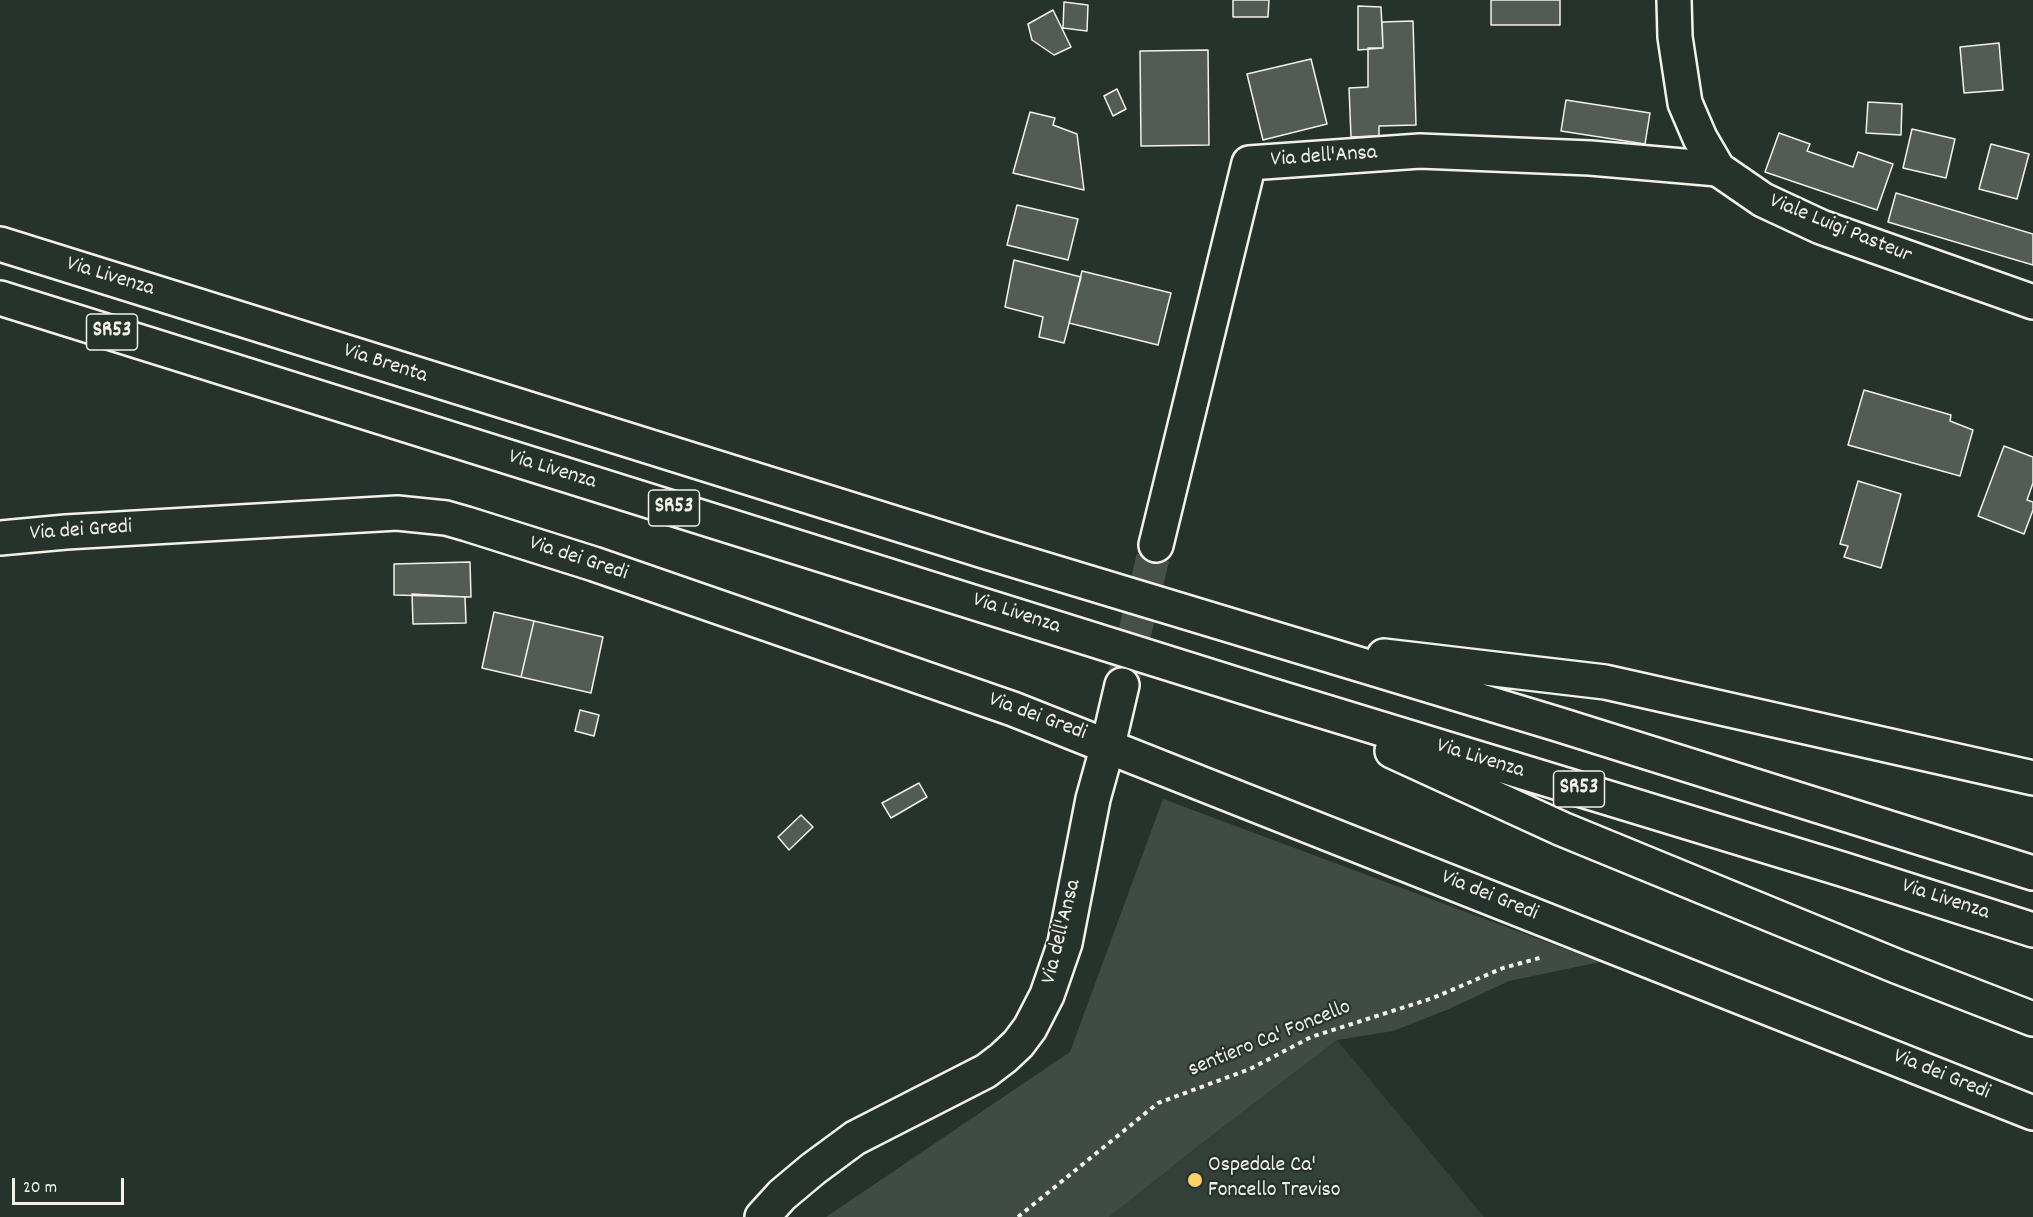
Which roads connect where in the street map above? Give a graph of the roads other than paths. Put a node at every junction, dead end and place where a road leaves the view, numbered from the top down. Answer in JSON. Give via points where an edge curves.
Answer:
{"nodes":[{"id":1,"x":1674,"y":0,"type":"edge"},
{"id":2,"x":1718,"y":169,"type":"junction"},
{"id":3,"x":0,"y":244,"type":"edge"},
{"id":4,"x":0,"y":298,"type":"edge"},
{"id":5,"x":2033,"y":302,"type":"edge"},
{"id":6,"x":220,"y":313,"type":"joint"},
{"id":7,"x":0,"y":538,"type":"edge"},
{"id":8,"x":1156,"y":545,"type":"tunnel mouth"},
{"id":9,"x":1292,"y":645,"type":"junction"},
{"id":10,"x":1122,"y":686,"type":"tunnel mouth"},
{"id":11,"x":1270,"y":695,"type":"junction"},
{"id":12,"x":1108,"y":745,"type":"junction"},
{"id":13,"x":2033,"y":778,"type":"edge"},
{"id":14,"x":2033,"y":873,"type":"edge"},
{"id":15,"x":2033,"y":930,"type":"edge"},
{"id":16,"x":2033,"y":1019,"type":"edge"},
{"id":17,"x":2033,"y":1113,"type":"edge"},
{"id":18,"x":762,"y":1217,"type":"edge"}],
"edges":[{"from":1,"to":2,"type":"main road","name":"Viale Luigi Pasteur","via":[[1685,103]]},
{"from":2,"to":5,"type":"main road","name":"Viale Luigi Pasteur","via":[[1763,200],[1821,227]]},
{"from":2,"to":8,"type":"main road","name":"Via dell'Ansa","via":[[1590,158],[1420,151],[1249,163]]},
{"from":3,"to":6,"type":"main road","name":"Via Livenza","number":"SR53"},
{"from":4,"to":11,"type":"main road","name":"Via Livenza","number":"SR53"},
{"from":6,"to":9,"type":"main road","name":"Via Brenta","number":"SR53"},
{"from":7,"to":12,"type":"main road","name":"Via dei Gredi","via":[[397,513],[446,518],[594,564],[1013,708]]},
{"from":9,"to":13,"type":"main road","via":[[1605,682]]},
{"from":9,"to":14,"type":"main road","number":"SR53"},
{"from":10,"to":12,"type":"main road","name":"Via dell'Ansa"},
{"from":11,"to":15,"type":"main road","name":"Via Livenza","number":"SR53"},
{"from":11,"to":16,"type":"main road","via":[[1562,829]]},
{"from":12,"to":17,"type":"main road","name":"Via dei Gredi"},
{"from":12,"to":18,"type":"main road","name":"Via dell'Ansa","via":[[1092,799],[1062,952],[1030,1028],[1018,1044],[986,1071],[855,1138],[813,1168]]}]}
